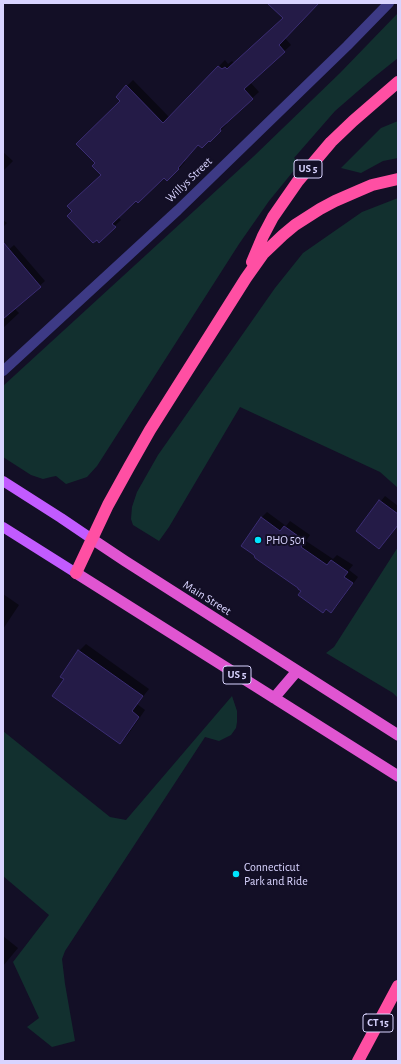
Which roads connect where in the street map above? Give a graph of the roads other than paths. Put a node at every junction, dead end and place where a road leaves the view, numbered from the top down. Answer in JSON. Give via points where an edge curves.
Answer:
{"nodes":[{"id":1,"x":389,"y":3,"type":"edge"},
{"id":2,"x":398,"y":82,"type":"edge"},
{"id":3,"x":398,"y":179,"type":"edge"},
{"id":4,"x":246,"y":278,"type":"junction"},
{"id":5,"x":3,"y":371,"type":"edge"},
{"id":6,"x":4,"y":485,"type":"edge"},
{"id":7,"x":3,"y":527,"type":"edge"},
{"id":8,"x":92,"y":539,"type":"junction"},
{"id":9,"x":76,"y":573,"type":"junction"},
{"id":10,"x":297,"y":671,"type":"junction"},
{"id":11,"x":274,"y":698,"type":"junction"},
{"id":12,"x":398,"y":735,"type":"edge"},
{"id":13,"x":398,"y":776,"type":"edge"},
{"id":14,"x":398,"y":986,"type":"edge"},
{"id":15,"x":358,"y":1061,"type":"edge"}],
"edges":[{"from":1,"to":5,"type":"street","name":"Willys Street","via":[[178,210]]},
{"from":2,"to":4,"type":"highway","number":"US 5","via":[[331,142],[298,181],[267,230]]},
{"from":3,"to":4,"type":"highway","via":[[358,190],[308,216],[272,246]]},
{"from":4,"to":8,"type":"highway","number":"US 5","via":[[139,449]]},
{"from":6,"to":8,"type":"main road","name":"Main Street"},
{"from":7,"to":9,"type":"main road"},
{"from":8,"to":9,"type":"highway","number":"US 5"},
{"from":8,"to":10,"type":"highway","name":"Main Street"},
{"from":9,"to":11,"type":"highway","number":"US 5"},
{"from":10,"to":11,"type":"highway"},
{"from":10,"to":12,"type":"highway","name":"Main Street"},
{"from":11,"to":13,"type":"highway","number":"US 5"},
{"from":14,"to":15,"type":"highway","number":"CT 15"}]}
